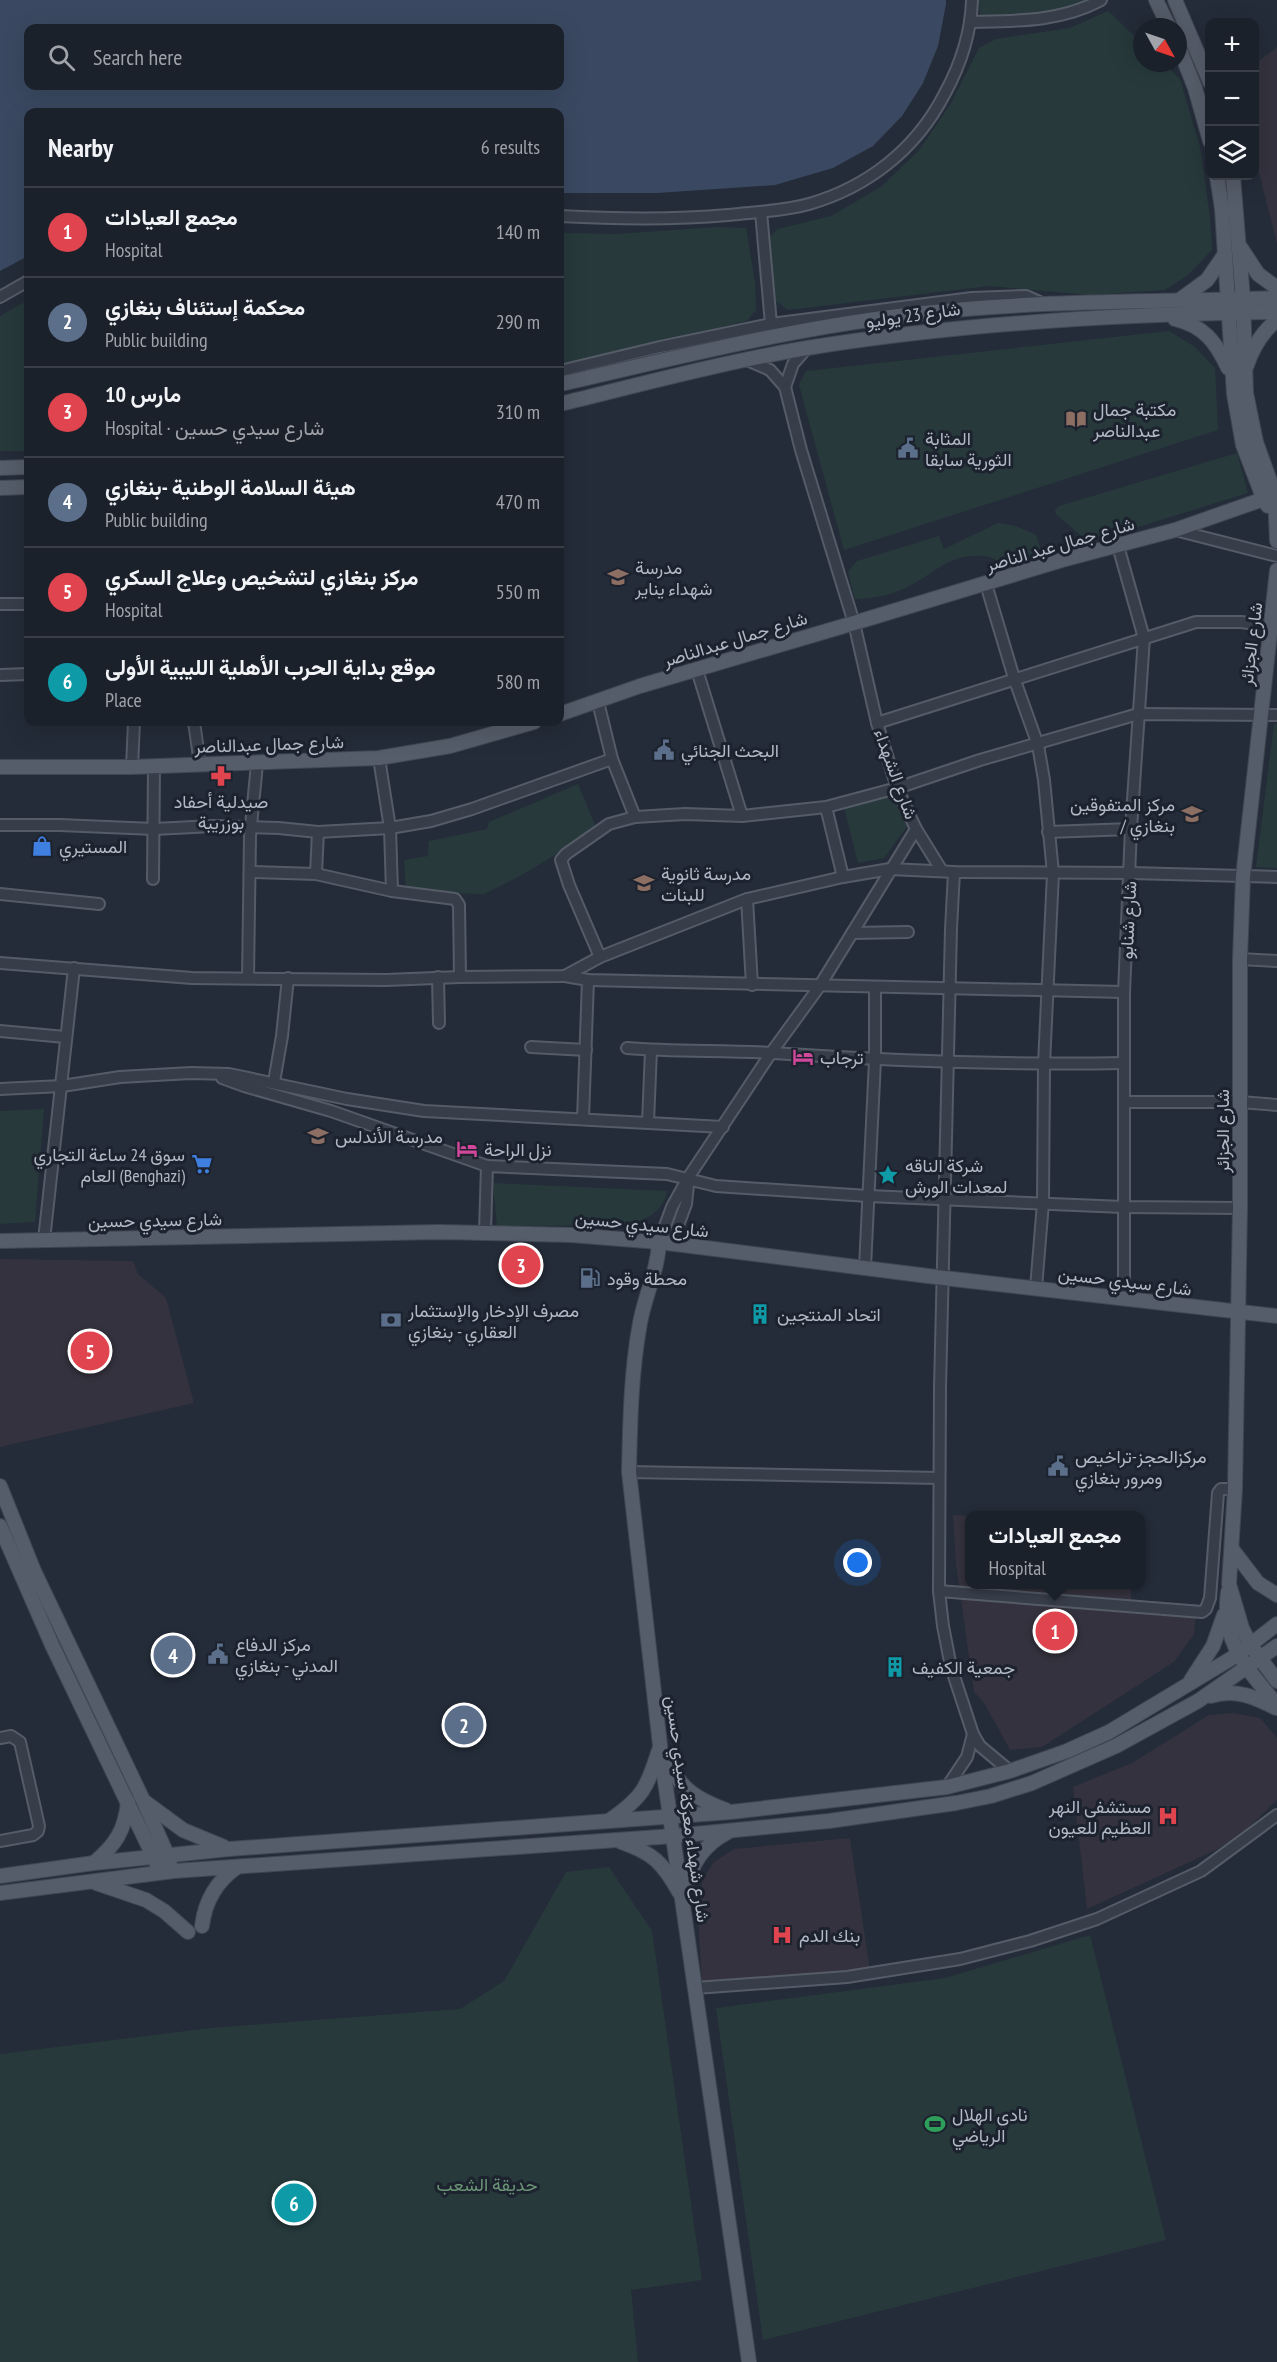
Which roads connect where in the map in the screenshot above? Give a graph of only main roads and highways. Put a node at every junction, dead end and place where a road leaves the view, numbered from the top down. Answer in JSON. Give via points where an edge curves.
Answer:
{"nodes":[{"id":1,"x":1175,"y":0,"type":"edge"},
{"id":2,"x":1155,"y":2,"type":"edge"},
{"id":3,"x":1164,"y":18,"type":"edge"},
{"id":4,"x":1187,"y":68,"type":"edge"},
{"id":5,"x":1205,"y":72,"type":"edge"},
{"id":6,"x":1205,"y":126,"type":"edge"},
{"id":7,"x":1217,"y":180,"type":"edge"},
{"id":8,"x":1233,"y":180,"type":"edge"},
{"id":9,"x":1239,"y":244,"type":"junction"},
{"id":10,"x":1225,"y":254,"type":"junction"},
{"id":11,"x":1277,"y":288,"type":"edge"},
{"id":12,"x":1277,"y":298,"type":"edge"},
{"id":13,"x":1180,"y":299,"type":"junction"},
{"id":14,"x":1228,"y":306,"type":"junction"},
{"id":15,"x":1243,"y":306,"type":"junction"},
{"id":16,"x":1277,"y":312,"type":"edge"},
{"id":17,"x":1164,"y":316,"type":"junction"},
{"id":18,"x":1277,"y":320,"type":"edge"},
{"id":19,"x":1238,"y":374,"type":"junction"},
{"id":20,"x":564,"y":383,"type":"edge"},
{"id":21,"x":564,"y":403,"type":"edge"},
{"id":22,"x":24,"y":467,"type":"edge"},
{"id":23,"x":0,"y":468,"type":"edge"},
{"id":24,"x":0,"y":488,"type":"edge"},
{"id":25,"x":24,"y":488,"type":"edge"},
{"id":26,"x":1272,"y":496,"type":"edge"},
{"id":27,"x":1277,"y":541,"type":"edge"},
{"id":28,"x":1277,"y":570,"type":"edge"},
{"id":29,"x":854,"y":623,"type":"joint"},
{"id":30,"x":564,"y":713,"type":"edge"},
{"id":31,"x":520,"y":726,"type":"edge"},
{"id":32,"x":0,"y":767,"type":"edge"},
{"id":33,"x":0,"y":1240,"type":"edge"},
{"id":34,"x":665,"y":1243,"type":"junction"},
{"id":35,"x":1238,"y":1311,"type":"junction"},
{"id":36,"x":1277,"y":1316,"type":"edge"},
{"id":37,"x":0,"y":1486,"type":"edge"},
{"id":38,"x":0,"y":1526,"type":"edge"},
{"id":39,"x":1232,"y":1542,"type":"junction"},
{"id":40,"x":1229,"y":1584,"type":"junction"},
{"id":41,"x":1277,"y":1595,"type":"edge"},
{"id":42,"x":1226,"y":1610,"type":"junction"},
{"id":43,"x":1277,"y":1624,"type":"edge"},
{"id":44,"x":1251,"y":1646,"type":"junction"},
{"id":45,"x":1277,"y":1646,"type":"edge"},
{"id":46,"x":1237,"y":1655,"type":"junction"},
{"id":47,"x":1259,"y":1660,"type":"junction"},
{"id":48,"x":1247,"y":1668,"type":"junction"},
{"id":49,"x":1277,"y":1681,"type":"edge"},
{"id":50,"x":1185,"y":1687,"type":"junction"},
{"id":51,"x":1198,"y":1701,"type":"junction"},
{"id":52,"x":1277,"y":1707,"type":"edge"},
{"id":53,"x":662,"y":1742,"type":"junction"},
{"id":54,"x":128,"y":1800,"type":"junction"},
{"id":55,"x":143,"y":1800,"type":"junction"},
{"id":56,"x":731,"y":1812,"type":"junction"},
{"id":57,"x":671,"y":1815,"type":"junction"},
{"id":58,"x":610,"y":1820,"type":"junction"},
{"id":59,"x":733,"y":1830,"type":"junction"},
{"id":60,"x":674,"y":1836,"type":"junction"},
{"id":61,"x":612,"y":1839,"type":"junction"},
{"id":62,"x":229,"y":1849,"type":"junction"},
{"id":63,"x":161,"y":1856,"type":"junction"},
{"id":64,"x":94,"y":1863,"type":"junction"},
{"id":65,"x":237,"y":1867,"type":"junction"},
{"id":66,"x":167,"y":1871,"type":"junction"},
{"id":67,"x":0,"y":1876,"type":"edge"},
{"id":68,"x":91,"y":1881,"type":"junction"},
{"id":69,"x":0,"y":1893,"type":"edge"},
{"id":70,"x":683,"y":1899,"type":"junction"},
{"id":71,"x":202,"y":1926,"type":"dead end"},
{"id":72,"x":188,"y":1932,"type":"dead end"},
{"id":73,"x":749,"y":2362,"type":"edge"}],
"edges":[{"from":1,"to":5,"type":"main road"},
{"from":2,"to":3,"type":"main road"},
{"from":4,"to":6,"type":"main road"},
{"from":7,"to":10,"type":"main road"},
{"from":8,"to":9,"type":"main road"},
{"from":9,"to":11,"type":"main road","via":[[1258,274]]},
{"from":9,"to":15,"type":"main road"},
{"from":10,"to":13,"type":"main road","via":[[1207,280]]},
{"from":10,"to":14,"type":"main road"},
{"from":12,"to":15,"type":"main road","name":"شارع 23 يوليو"},
{"from":13,"to":14,"type":"main road","name":"شارع 23 يوليو"},
{"from":13,"to":20,"type":"main road","name":"شارع 23 يوليو","via":[[923,313],[671,352]]},
{"from":14,"to":15,"type":"main road","name":"شارع 23 يوليو"},
{"from":14,"to":17,"type":"main road","name":"شارع 23 يوليو"},
{"from":14,"to":19,"type":"main road"},
{"from":15,"to":16,"type":"main road","name":"شارع 23 يوليو"},
{"from":15,"to":19,"type":"main road"},
{"from":17,"to":19,"type":"main road","via":[[1192,324],[1211,337]]},
{"from":17,"to":21,"type":"main road","name":"شارع 23 يوليو","via":[[991,324],[807,348]]},
{"from":18,"to":19,"type":"main road","via":[[1264,331]]},
{"from":19,"to":26,"type":"main road"},
{"from":22,"to":23,"type":"main road"},
{"from":24,"to":25,"type":"main road"},
{"from":26,"to":27,"type":"main road"},
{"from":26,"to":29,"type":"main road","name":"شارع جمال عبد الناصر","via":[[1175,530]]},
{"from":28,"to":35,"type":"main road","name":"شارع الجزائر","via":[[1243,877]]},
{"from":29,"to":30,"type":"main road","name":"شارع جمال عبدالناصر","via":[[640,686]]},
{"from":31,"to":32,"type":"main road","name":"شارع جمال عبدالناصر","via":[[450,746],[379,758],[132,767]]},
{"from":33,"to":34,"type":"main road","name":"شارع سيدي حسين","via":[[485,1232]]},
{"from":34,"to":35,"type":"main road","name":"شارع سيدي حسين"},
{"from":34,"to":53,"type":"main road","name":"شارع شهداء معركة سيدي حسين","via":[[639,1331],[629,1472]]},
{"from":35,"to":36,"type":"main road","name":"شارع سيدي حسين"},
{"from":35,"to":39,"type":"main road","name":"شارع الجزائر"},
{"from":37,"to":55,"type":"main road","via":[[34,1571]]},
{"from":38,"to":54,"type":"main road","via":[[52,1645]]},
{"from":39,"to":40,"type":"main road","name":"شارع الجزائر"},
{"from":39,"to":41,"type":"main road","via":[[1258,1582]]},
{"from":40,"to":42,"type":"main road"},
{"from":40,"to":44,"type":"main road","name":"شارع الجزائر"},
{"from":42,"to":46,"type":"main road"},
{"from":42,"to":50,"type":"main road","via":[[1213,1646]]},
{"from":43,"to":44,"type":"main road"},
{"from":44,"to":46,"type":"main road"},
{"from":44,"to":47,"type":"main road","name":"شارع الجزائر"},
{"from":45,"to":47,"type":"main road"},
{"from":46,"to":48,"type":"main road"},
{"from":46,"to":50,"type":"main road"},
{"from":47,"to":48,"type":"main road"},
{"from":47,"to":49,"type":"main road","name":"شارع الجزائر"},
{"from":48,"to":51,"type":"main road"},
{"from":48,"to":52,"type":"main road"},
{"from":50,"to":56,"type":"main road","via":[[1109,1732],[1010,1771],[947,1787]]},
{"from":51,"to":52,"type":"main road","via":[[1233,1692]]},
{"from":51,"to":59,"type":"main road","via":[[1085,1761],[992,1796],[829,1821]]},
{"from":53,"to":56,"type":"main road","via":[[673,1774],[681,1784],[702,1801]]},
{"from":53,"to":57,"type":"main road","name":"شارع شهداء معركة سيدي حسين"},
{"from":53,"to":58,"type":"main road","via":[[643,1792]]},
{"from":54,"to":63,"type":"main road"},
{"from":54,"to":64,"type":"main road","via":[[121,1835]]},
{"from":55,"to":62,"type":"main road","via":[[183,1830]]},
{"from":55,"to":63,"type":"main road"},
{"from":56,"to":57,"type":"main road"},
{"from":57,"to":58,"type":"main road"},
{"from":57,"to":60,"type":"main road","name":"شارع شهداء معركة سيدي حسين"},
{"from":58,"to":62,"type":"main road"},
{"from":59,"to":60,"type":"main road"},
{"from":59,"to":70,"type":"main road","via":[[716,1839],[695,1861]]},
{"from":60,"to":61,"type":"main road"},
{"from":60,"to":70,"type":"main road","name":"شارع شهداء معركة سيدي حسين"},
{"from":61,"to":65,"type":"main road"},
{"from":61,"to":70,"type":"main road","via":[[655,1857]]},
{"from":62,"to":63,"type":"main road"},
{"from":63,"to":64,"type":"main road"},
{"from":63,"to":66,"type":"main road"},
{"from":64,"to":67,"type":"main road"},
{"from":65,"to":66,"type":"main road"},
{"from":65,"to":71,"type":"main road","via":[[212,1892]]},
{"from":66,"to":68,"type":"main road"},
{"from":68,"to":69,"type":"main road"},
{"from":68,"to":72,"type":"main road","via":[[146,1900]]},
{"from":70,"to":73,"type":"main road","name":"شارع شهداء معركة سيدي حسين"}]}
